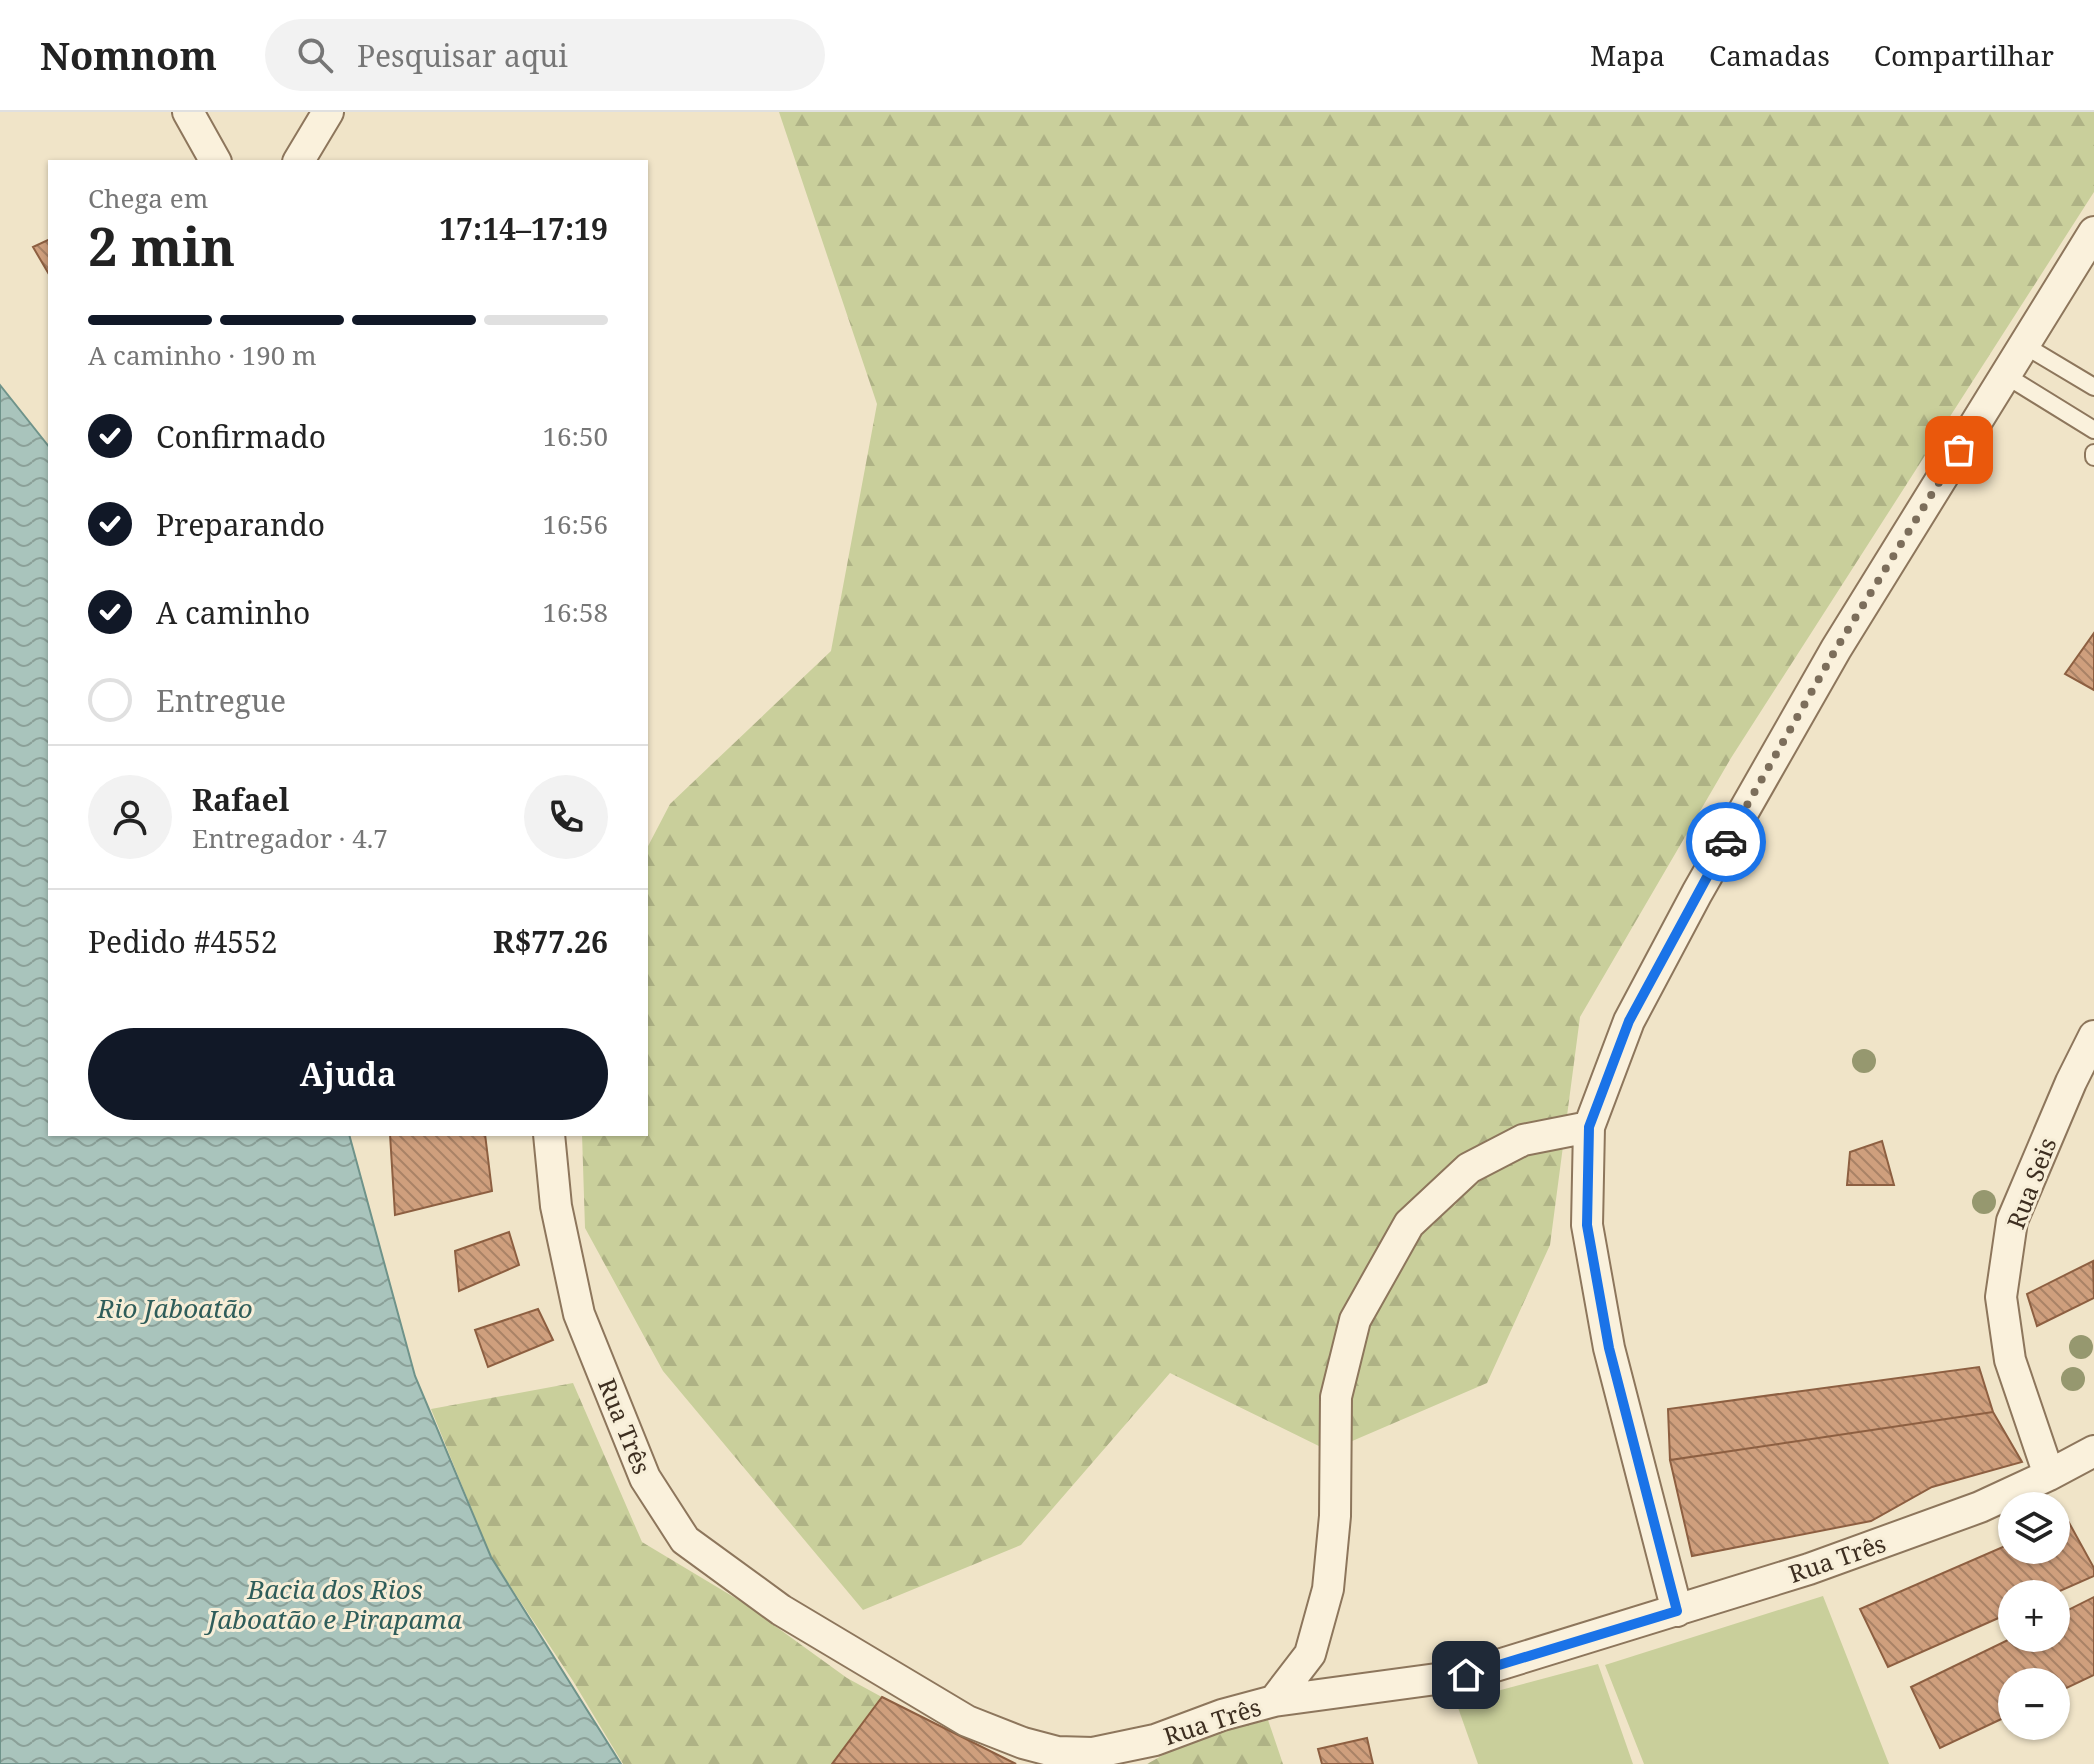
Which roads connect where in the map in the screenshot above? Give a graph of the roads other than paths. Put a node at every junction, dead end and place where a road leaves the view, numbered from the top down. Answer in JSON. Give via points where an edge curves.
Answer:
{"nodes":[{"id":1,"x":188,"y":112,"type":"edge"},
{"id":2,"x":328,"y":112,"type":"edge"},
{"id":3,"x":215,"y":160,"type":"edge"},
{"id":4,"x":299,"y":160,"type":"edge"},
{"id":5,"x":2094,"y":232,"type":"edge"},
{"id":6,"x":2024,"y":345,"type":"junction"},
{"id":7,"x":2005,"y":375,"type":"junction"},
{"id":8,"x":2094,"y":387,"type":"edge"},
{"id":9,"x":2094,"y":430,"type":"edge"},
{"id":10,"x":2094,"y":1036,"type":"edge"},
{"id":11,"x":1589,"y":1127,"type":"junction"},
{"id":12,"x":549,"y":1136,"type":"edge"},
{"id":13,"x":2094,"y":1451,"type":"edge"},
{"id":14,"x":2049,"y":1475,"type":"junction"},
{"id":15,"x":1677,"y":1611,"type":"junction"},
{"id":16,"x":1274,"y":1701,"type":"junction"}],
"edges":[{"from":1,"to":3,"type":"street"},
{"from":2,"to":4,"type":"street"},
{"from":5,"to":6,"type":"street"},
{"from":6,"to":7,"type":"street"},
{"from":6,"to":8,"type":"lane"},
{"from":7,"to":9,"type":"lane"},
{"from":7,"to":11,"type":"street","via":[[1836,649],[1697,893],[1629,1021]]},
{"from":10,"to":14,"type":"street","name":"Rua Seis","via":[[2012,1221],[2001,1297],[2010,1360]]},
{"from":11,"to":15,"type":"street","via":[[1587,1225],[1609,1348]]},
{"from":11,"to":16,"type":"street","via":[[1523,1140],[1469,1168],[1409,1224],[1355,1320],[1336,1397],[1328,1589],[1310,1654]]},
{"from":12,"to":16,"type":"street","name":"Rua Três","via":[[556,1206],[579,1314],[645,1478],[685,1540],[781,1610],[967,1721],[1023,1743],[1057,1752],[1093,1753],[1155,1740]]},
{"from":13,"to":14,"type":"street","name":"Rua Três"},
{"from":14,"to":15,"type":"street","name":"Rua Três","via":[[1980,1507]]},
{"from":15,"to":16,"type":"street","name":"Rua Três","via":[[1466,1675]]}]}
